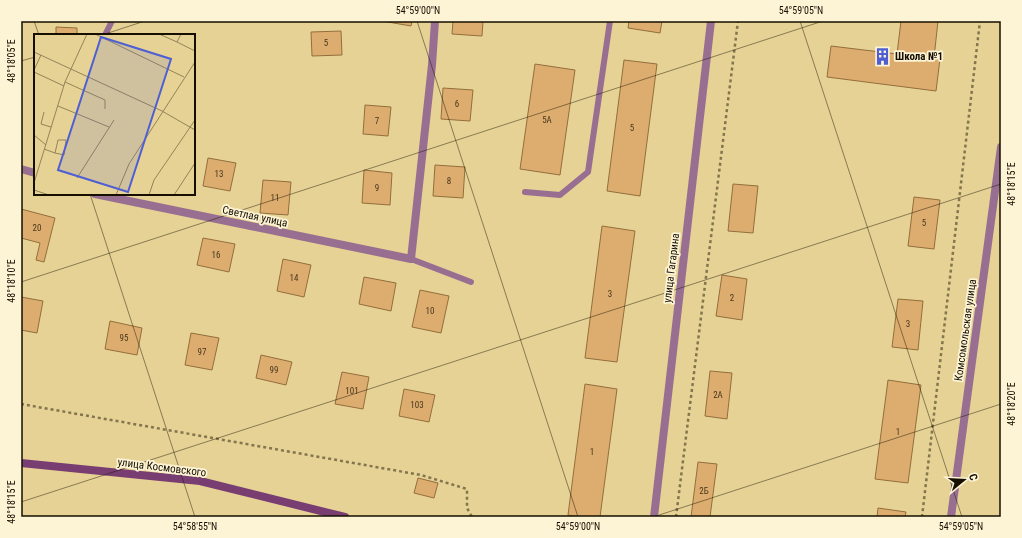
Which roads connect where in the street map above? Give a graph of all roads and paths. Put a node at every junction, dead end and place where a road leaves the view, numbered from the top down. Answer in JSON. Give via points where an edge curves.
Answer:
{"nodes":[{"id":1,"x":112,"y":21,"type":"edge"},
{"id":2,"x":435,"y":21,"type":"edge"},
{"id":3,"x":610,"y":21,"type":"edge"},
{"id":4,"x":711,"y":21,"type":"edge"},
{"id":5,"x":738,"y":21,"type":"edge"},
{"id":6,"x":980,"y":21,"type":"edge"},
{"id":7,"x":106,"y":34,"type":"edge"},
{"id":8,"x":1001,"y":147,"type":"edge"},
{"id":9,"x":21,"y":168,"type":"edge"},
{"id":10,"x":34,"y":173,"type":"edge"},
{"id":11,"x":525,"y":192,"type":"dead end"},
{"id":12,"x":100,"y":195,"type":"edge"},
{"id":13,"x":411,"y":259,"type":"junction"},
{"id":14,"x":471,"y":282,"type":"dead end"},
{"id":15,"x":21,"y":404,"type":"edge"},
{"id":16,"x":21,"y":463,"type":"edge"},
{"id":17,"x":345,"y":517,"type":"edge"},
{"id":18,"x":472,"y":517,"type":"edge"},
{"id":19,"x":654,"y":517,"type":"edge"},
{"id":20,"x":676,"y":517,"type":"edge"},
{"id":21,"x":922,"y":517,"type":"edge"},
{"id":22,"x":951,"y":517,"type":"edge"}],
"edges":[{"from":1,"to":7,"type":"lane"},
{"from":2,"to":13,"type":"street"},
{"from":3,"to":11,"type":"lane","via":[[588,172],[560,195]]},
{"from":4,"to":19,"type":"street","name":"улица Гагарина"},
{"from":5,"to":20,"type":"path"},
{"from":6,"to":21,"type":"path"},
{"from":8,"to":22,"type":"street","name":"Комсомольская улица"},
{"from":9,"to":10,"type":"street"},
{"from":12,"to":13,"type":"street","name":"Светлая улица"},
{"from":13,"to":14,"type":"lane"},
{"from":15,"to":18,"type":"path","via":[[421,475],[467,489],[466,508]]},
{"from":16,"to":17,"type":"main road","name":"улица Космовского","via":[[200,481]]}]}
